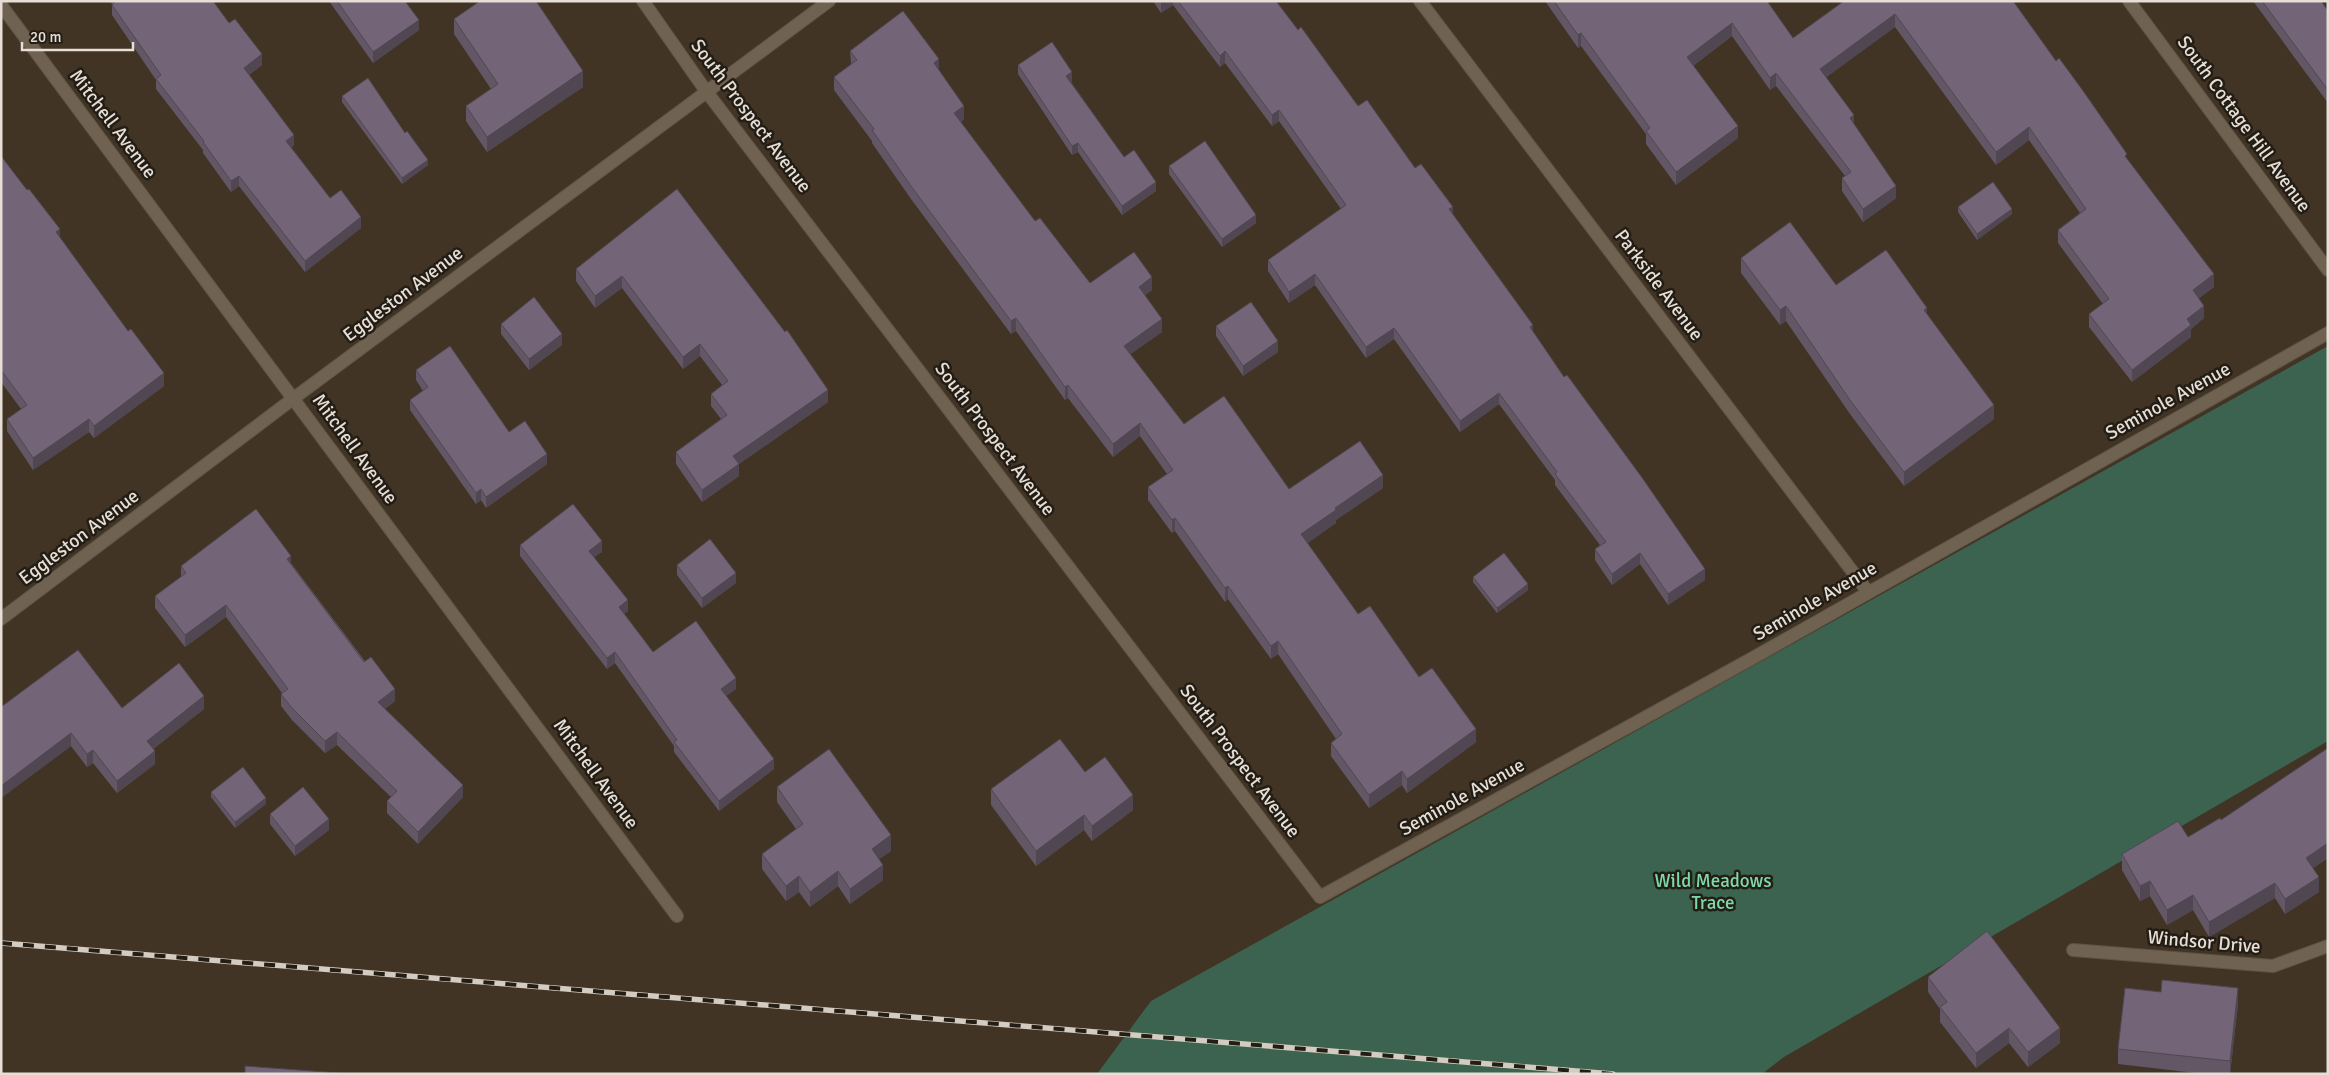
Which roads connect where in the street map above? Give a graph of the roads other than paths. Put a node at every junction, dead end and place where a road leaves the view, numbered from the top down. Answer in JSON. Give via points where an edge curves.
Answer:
{"nodes":[{"id":1,"x":643,"y":1,"type":"edge"},
{"id":2,"x":829,"y":1,"type":"edge"},
{"id":3,"x":1420,"y":1,"type":"edge"},
{"id":4,"x":2130,"y":1,"type":"edge"},
{"id":5,"x":1,"y":5,"type":"edge"},
{"id":6,"x":706,"y":91,"type":"junction"},
{"id":7,"x":2328,"y":270,"type":"edge"},
{"id":8,"x":2328,"y":333,"type":"edge"},
{"id":9,"x":294,"y":398,"type":"junction"},
{"id":10,"x":1868,"y":592,"type":"junction"},
{"id":11,"x":1,"y":620,"type":"edge"},
{"id":12,"x":1320,"y":897,"type":"joint"},
{"id":13,"x":677,"y":916,"type":"dead end"},
{"id":14,"x":2328,"y":946,"type":"edge"},
{"id":15,"x":2073,"y":950,"type":"dead end"}],
"edges":[{"from":1,"to":6,"type":"street","name":"South Prospect Avenue"},
{"from":2,"to":6,"type":"street","name":"Eggleston Avenue"},
{"from":3,"to":10,"type":"street","name":"Parkside Avenue"},
{"from":4,"to":7,"type":"street","name":"South Cottage Hill Avenue"},
{"from":5,"to":9,"type":"street","name":"Mitchell Avenue"},
{"from":6,"to":9,"type":"street","name":"Eggleston Avenue"},
{"from":6,"to":12,"type":"street","name":"South Prospect Avenue"},
{"from":8,"to":10,"type":"street","name":"Seminole Avenue"},
{"from":9,"to":11,"type":"street","name":"Eggleston Avenue"},
{"from":9,"to":13,"type":"street","name":"Mitchell Avenue"},
{"from":10,"to":12,"type":"street","name":"Seminole Avenue"},
{"from":14,"to":15,"type":"street","name":"Windsor Drive","via":[[2273,966]]}]}
